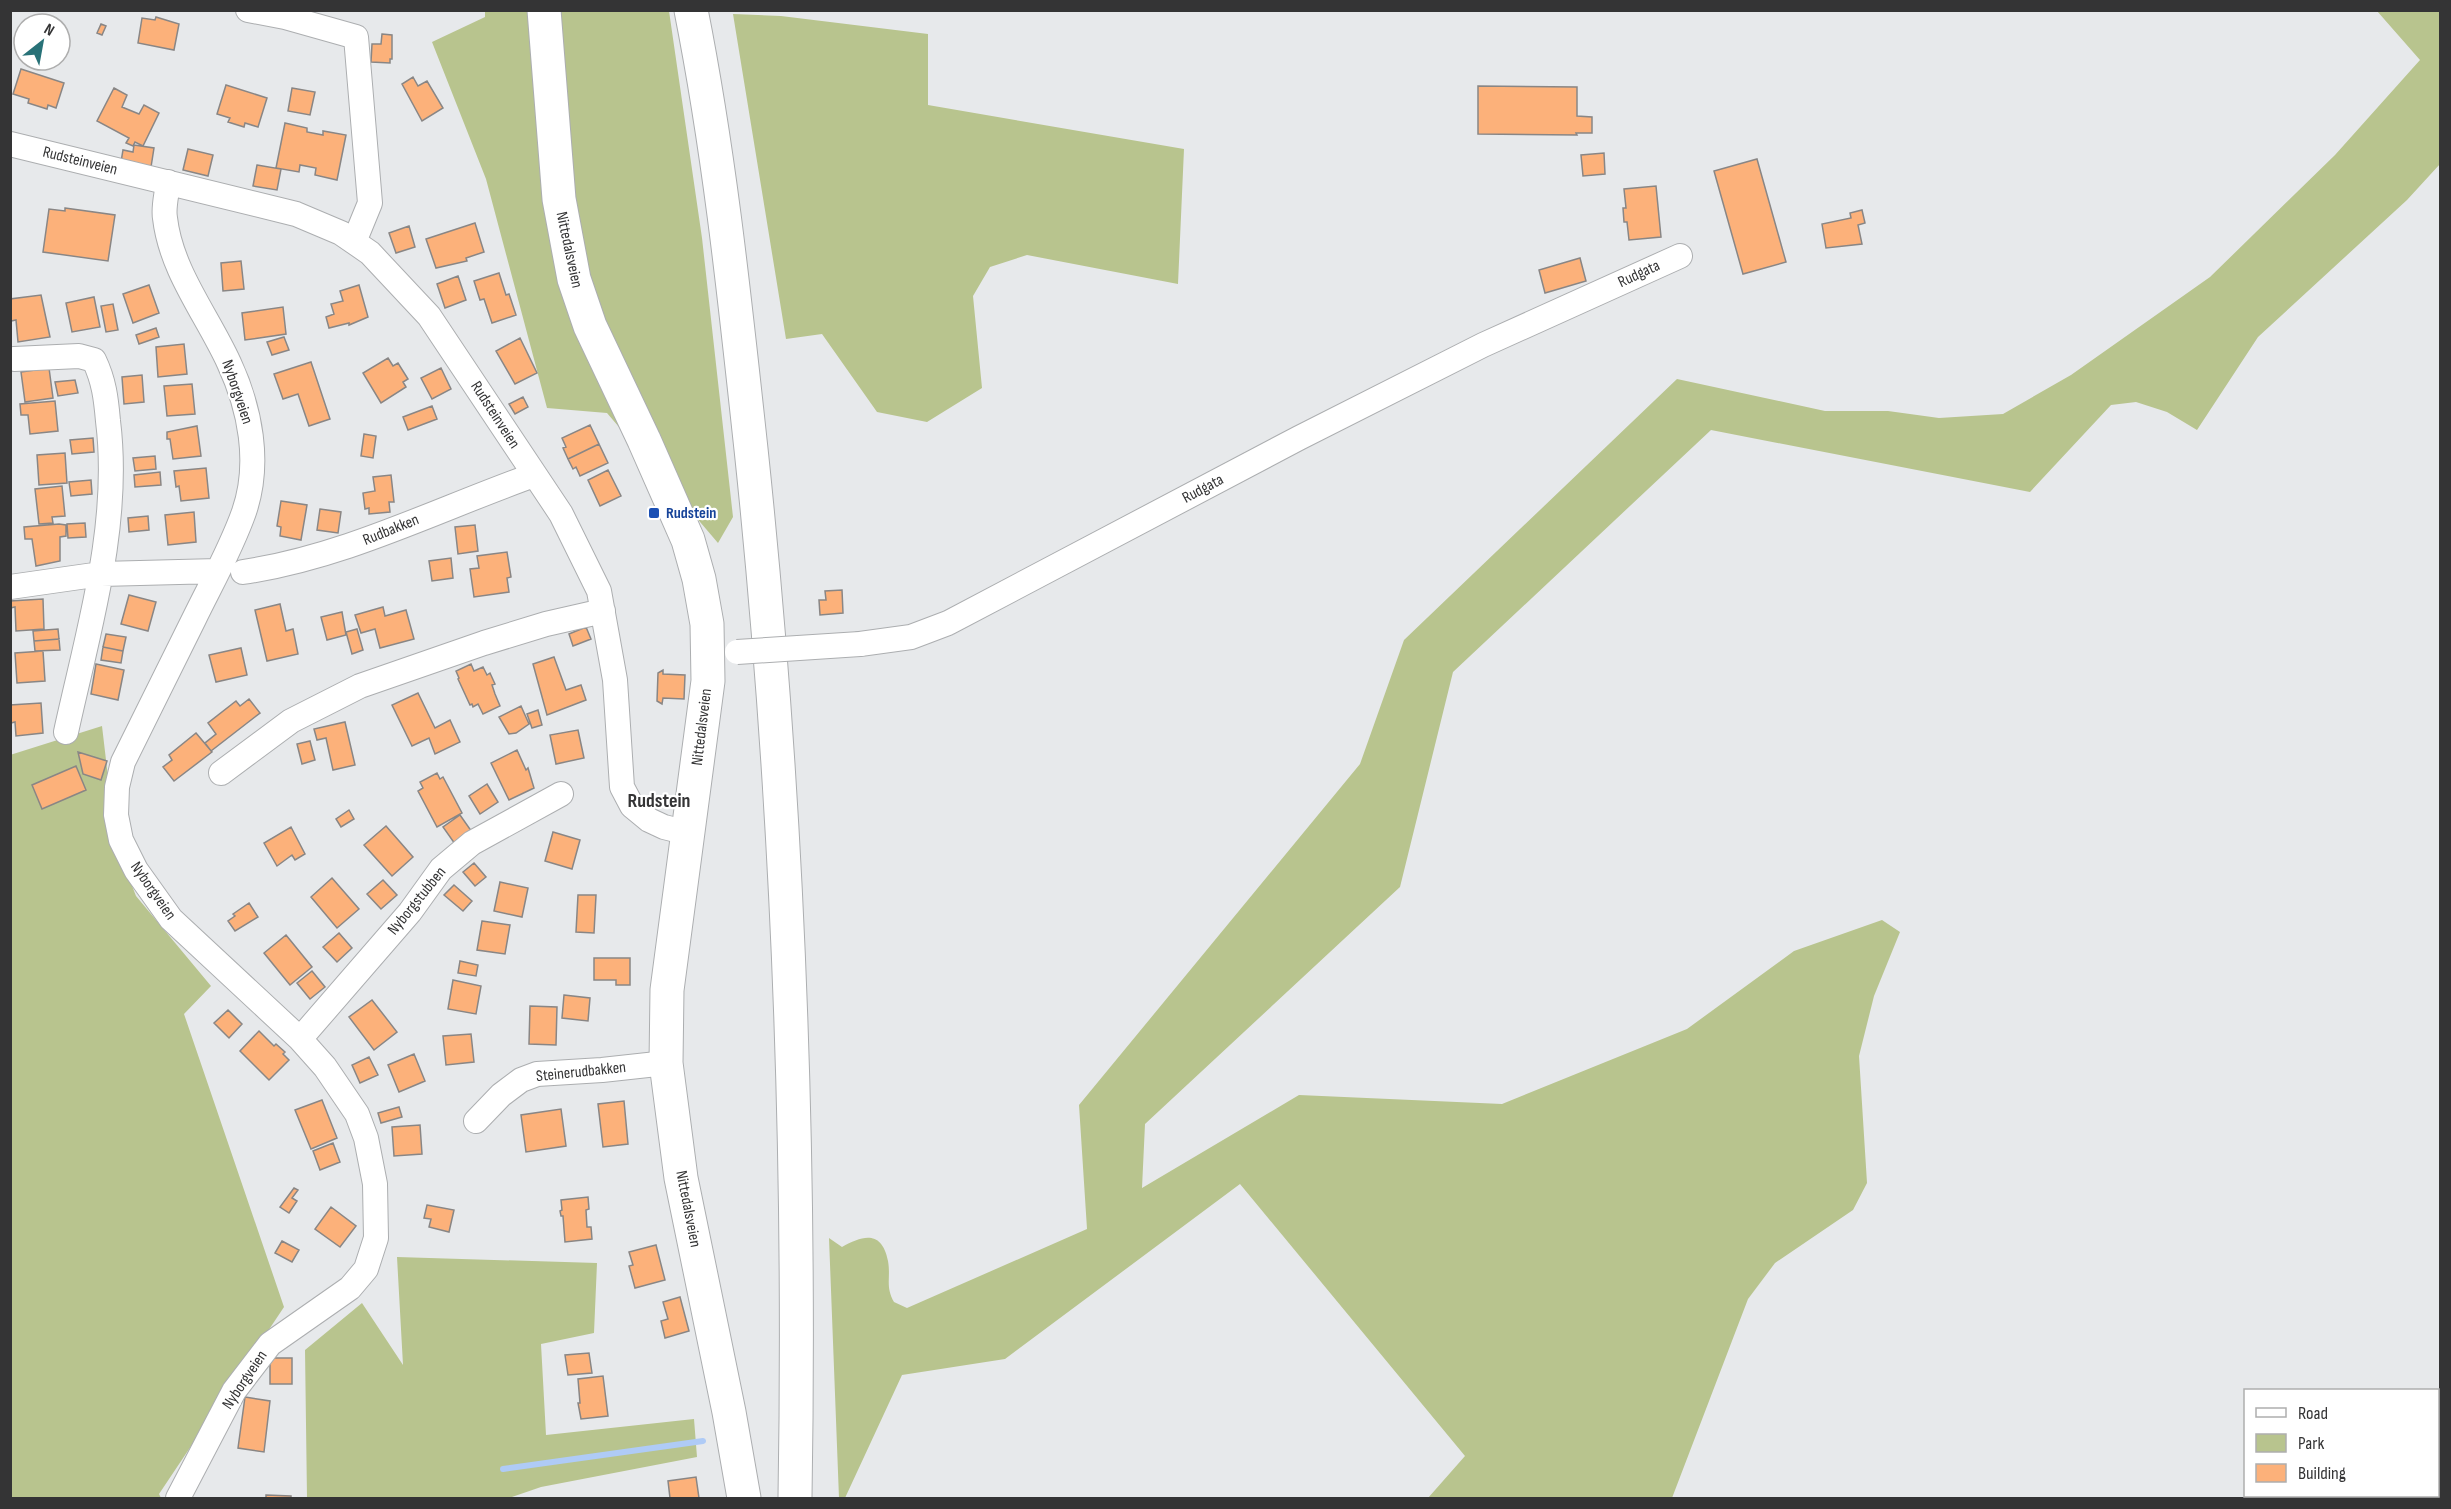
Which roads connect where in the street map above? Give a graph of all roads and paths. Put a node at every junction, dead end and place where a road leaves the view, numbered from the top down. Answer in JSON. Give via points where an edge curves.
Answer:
{"nodes":[{"id":1,"x":248,"y":10,"type":"edge"},
{"id":2,"x":544,"y":10,"type":"edge"},
{"id":3,"x":691,"y":10,"type":"edge"},
{"id":4,"x":709,"y":10,"type":"edge"},
{"id":5,"x":10,"y":144,"type":"edge"},
{"id":6,"x":168,"y":182,"type":"junction"},
{"id":7,"x":354,"y":242,"type":"junction"},
{"id":8,"x":1680,"y":256,"type":"dead end"},
{"id":9,"x":14,"y":359,"type":"dead end"},
{"id":10,"x":534,"y":475,"type":"junction"},
{"id":11,"x":218,"y":571,"type":"junction"},
{"id":12,"x":243,"y":572,"type":"dead end"},
{"id":13,"x":101,"y":574,"type":"junction"},
{"id":14,"x":10,"y":586,"type":"edge"},
{"id":15,"x":603,"y":611,"type":"junction"},
{"id":16,"x":723,"y":652,"type":"junction"},
{"id":17,"x":66,"y":732,"type":"dead end"},
{"id":18,"x":221,"y":773,"type":"dead end"},
{"id":19,"x":561,"y":794,"type":"dead end"},
{"id":20,"x":688,"y":833,"type":"junction"},
{"id":21,"x":300,"y":1039,"type":"junction"},
{"id":22,"x":666,"y":1063,"type":"junction"},
{"id":23,"x":476,"y":1121,"type":"dead end"},
{"id":24,"x":177,"y":1498,"type":"edge"},
{"id":25,"x":744,"y":1498,"type":"edge"},
{"id":26,"x":795,"y":1498,"type":"edge"},
{"id":27,"x":813,"y":1498,"type":"edge"}],
"edges":[{"from":1,"to":7,"type":"street","via":[[356,37],[370,203]]},
{"from":2,"to":16,"type":"main road","name":"Nittedalsveien","via":[[558,190],[574,279],[590,326],[688,540],[704,602]]},
{"from":3,"to":26,"type":"main road","via":[[714,137],[738,319],[779,785],[794,1100]]},
{"from":4,"to":27,"type":"main road","via":[[734,156],[755,318],[793,717],[811,1111]]},
{"from":5,"to":6,"type":"street","name":"Rudsteinveien"},
{"from":6,"to":7,"type":"street","name":"Rudsteinveien","via":[[296,214]]},
{"from":6,"to":11,"type":"street","name":"Nyborgveien","via":[[164,217],[172,249],[188,288],[229,363],[249,417],[251,474],[244,511]]},
{"from":7,"to":10,"type":"street","name":"Rudsteinveien","via":[[386,268],[429,316]]},
{"from":8,"to":16,"type":"street","name":"Rudgata","bridge":true,"via":[[1432,371],[948,623],[910,637],[860,644]]},
{"from":9,"to":13,"type":"street","via":[[79,356],[94,360],[103,379],[112,480]]},
{"from":10,"to":12,"type":"street","name":"Rudbakken","via":[[365,541],[279,567]]},
{"from":10,"to":15,"type":"street","name":"Rudsteinveien","via":[[578,547],[599,591]]},
{"from":11,"to":13,"type":"street"},
{"from":11,"to":21,"type":"street","name":"Nyborgveien","via":[[123,762],[116,815],[121,840],[136,870],[171,918]]},
{"from":13,"to":14,"type":"street"},
{"from":13,"to":17,"type":"street"},
{"from":15,"to":18,"type":"street","via":[[484,643],[360,686],[291,721]]},
{"from":15,"to":20,"type":"street","name":"Rudsteinveien","via":[[615,680],[622,787],[632,806],[643,816]]},
{"from":16,"to":20,"type":"main road","name":"Nittedalsveien","via":[[704,713]]},
{"from":19,"to":21,"type":"street","name":"Nyborgstubben","via":[[472,843],[441,869],[410,912]]},
{"from":20,"to":22,"type":"main road","name":"Nittedalsveien","via":[[667,990]]},
{"from":21,"to":24,"type":"street","name":"Nyborgveien","via":[[326,1067],[357,1114],[375,1184],[376,1238],[366,1269],[350,1288],[270,1344],[234,1392]]},
{"from":22,"to":23,"type":"street","name":"Steinerudbakken","via":[[537,1074],[501,1095]]},
{"from":22,"to":25,"type":"main road","name":"Nittedalsveien","via":[[681,1178]]}]}
